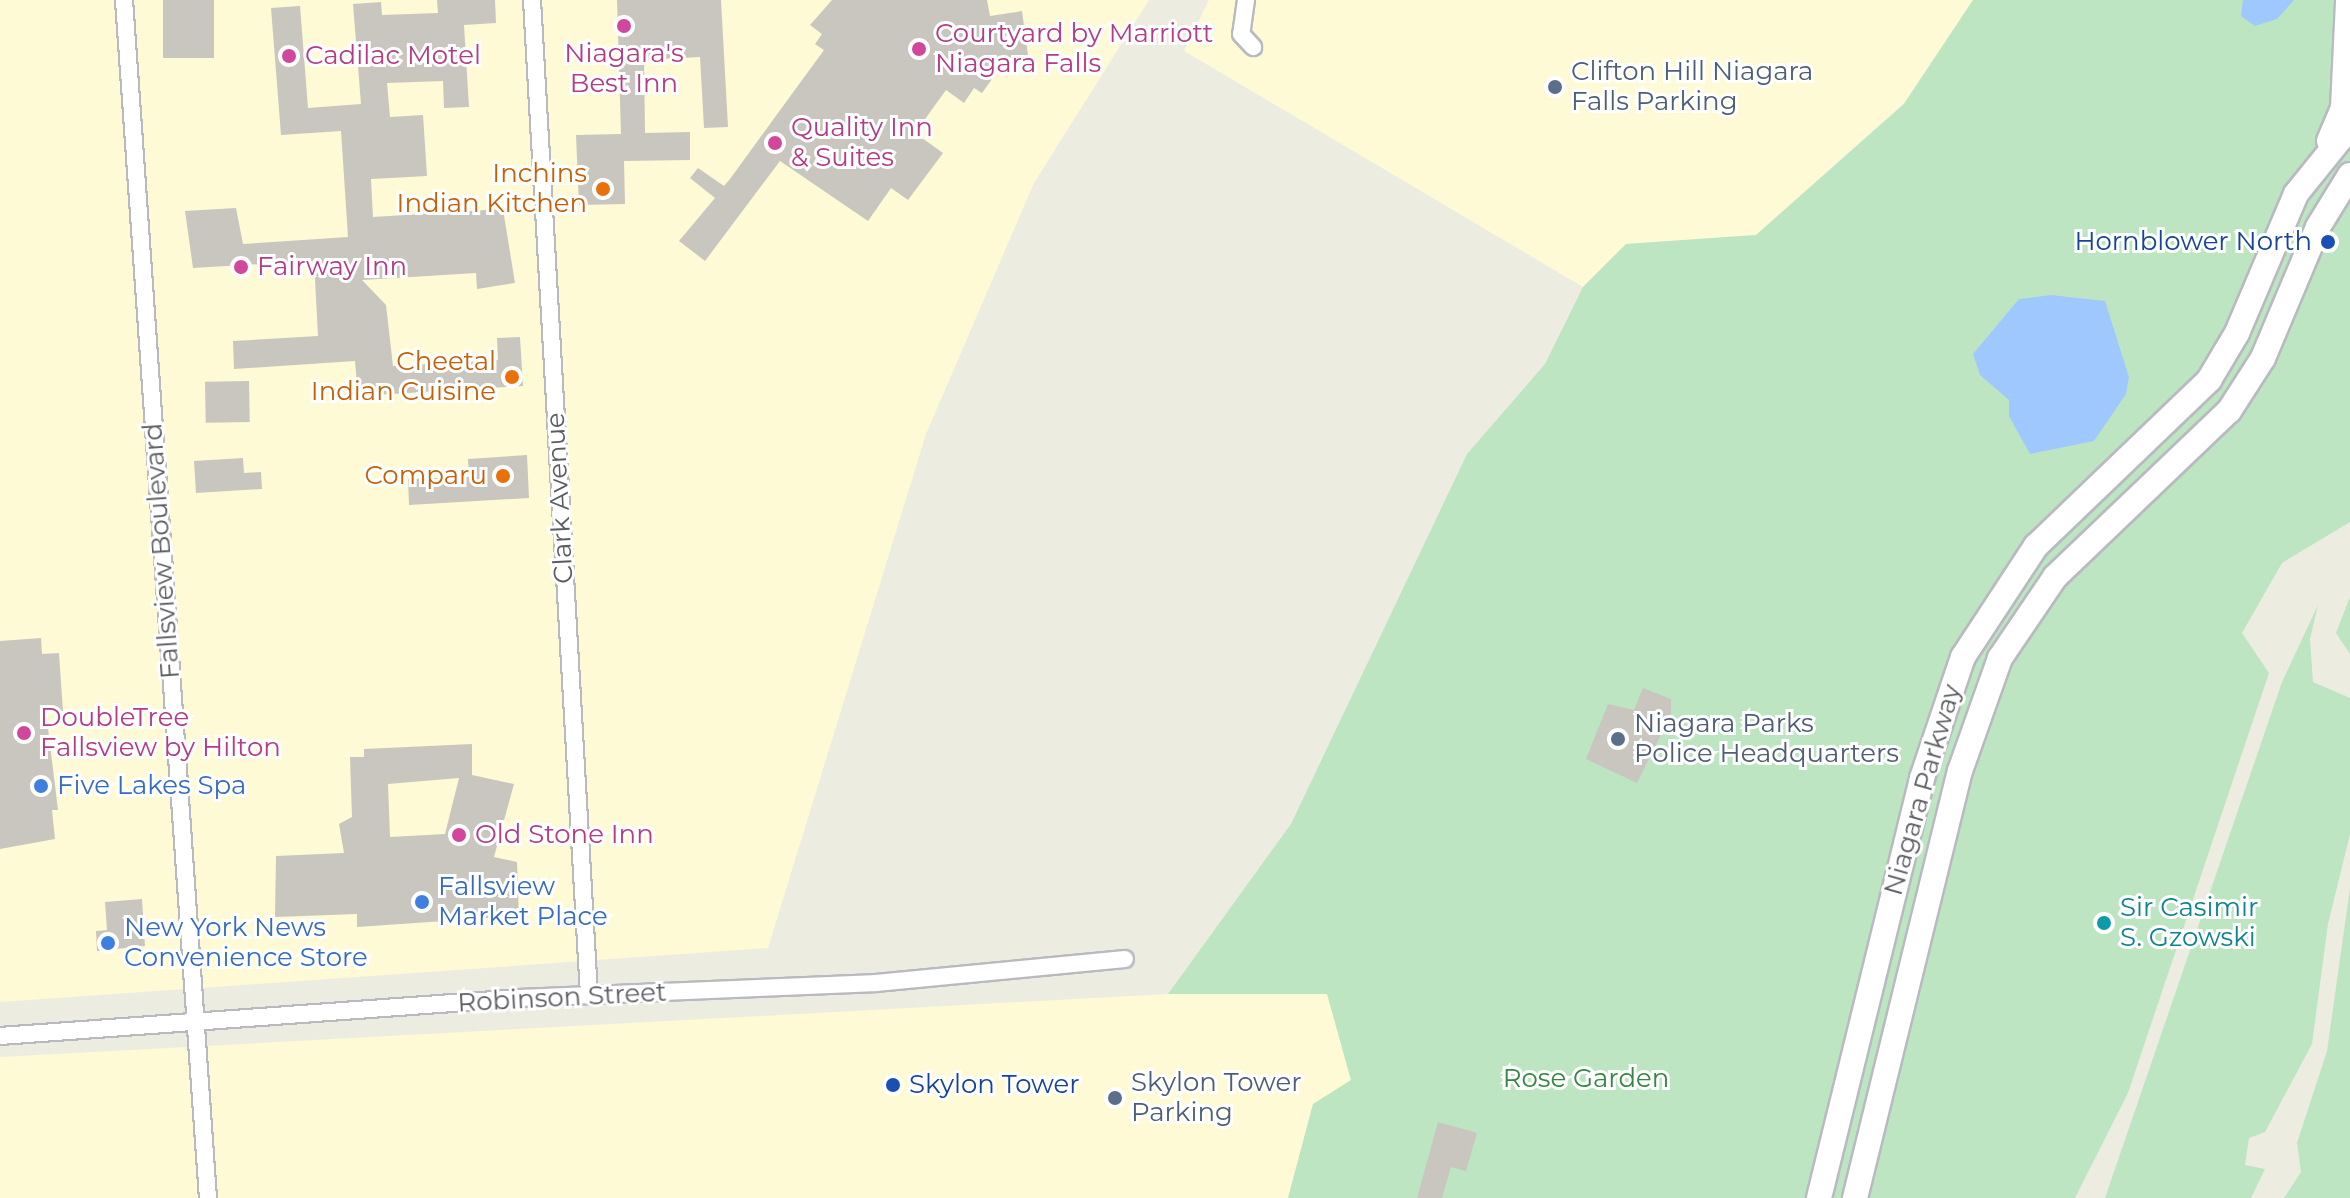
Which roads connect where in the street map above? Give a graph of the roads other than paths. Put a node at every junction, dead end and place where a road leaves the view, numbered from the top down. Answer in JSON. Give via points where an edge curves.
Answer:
{"nodes":[{"id":1,"x":124,"y":0,"type":"edge"},
{"id":2,"x":532,"y":0,"type":"edge"},
{"id":3,"x":1246,"y":0,"type":"edge"},
{"id":4,"x":2348,"y":0,"type":"edge"},
{"id":5,"x":1253,"y":47,"type":"dead end"},
{"id":6,"x":2350,"y":127,"type":"edge"},
{"id":7,"x":2350,"y":175,"type":"edge"},
{"id":8,"x":2304,"y":182,"type":"junction"},
{"id":9,"x":1125,"y":959,"type":"dead end"},
{"id":10,"x":589,"y":995,"type":"junction"},
{"id":11,"x":195,"y":1020,"type":"junction"},
{"id":12,"x":0,"y":1036,"type":"edge"},
{"id":13,"x":208,"y":1198,"type":"edge"},
{"id":14,"x":1819,"y":1198,"type":"edge"},
{"id":15,"x":1855,"y":1198,"type":"edge"}],
"edges":[{"from":1,"to":11,"type":"street","name":"Fallsview Boulevard"},
{"from":2,"to":10,"type":"street","name":"Clark Avenue"},
{"from":3,"to":5,"type":"street","via":[[1241,34]]},
{"from":4,"to":8,"type":"main road","via":[[2343,108]]},
{"from":6,"to":8,"type":"main road","name":"Niagara Parkway"},
{"from":7,"to":15,"type":"main road","name":"Niagara Parkway","via":[[2237,400],[2055,577],[2000,658],[1960,771]]},
{"from":8,"to":14,"type":"main road","name":"Niagara Parkway","via":[[2209,380],[2036,546],[1963,657],[1922,778]]},
{"from":9,"to":10,"type":"street","name":"Robinson Street","via":[[876,983]]},
{"from":10,"to":11,"type":"street","name":"Robinson Street"},
{"from":11,"to":12,"type":"street","name":"Robinson Street"},
{"from":11,"to":13,"type":"street","name":"Fallsview Boulevard"}]}
